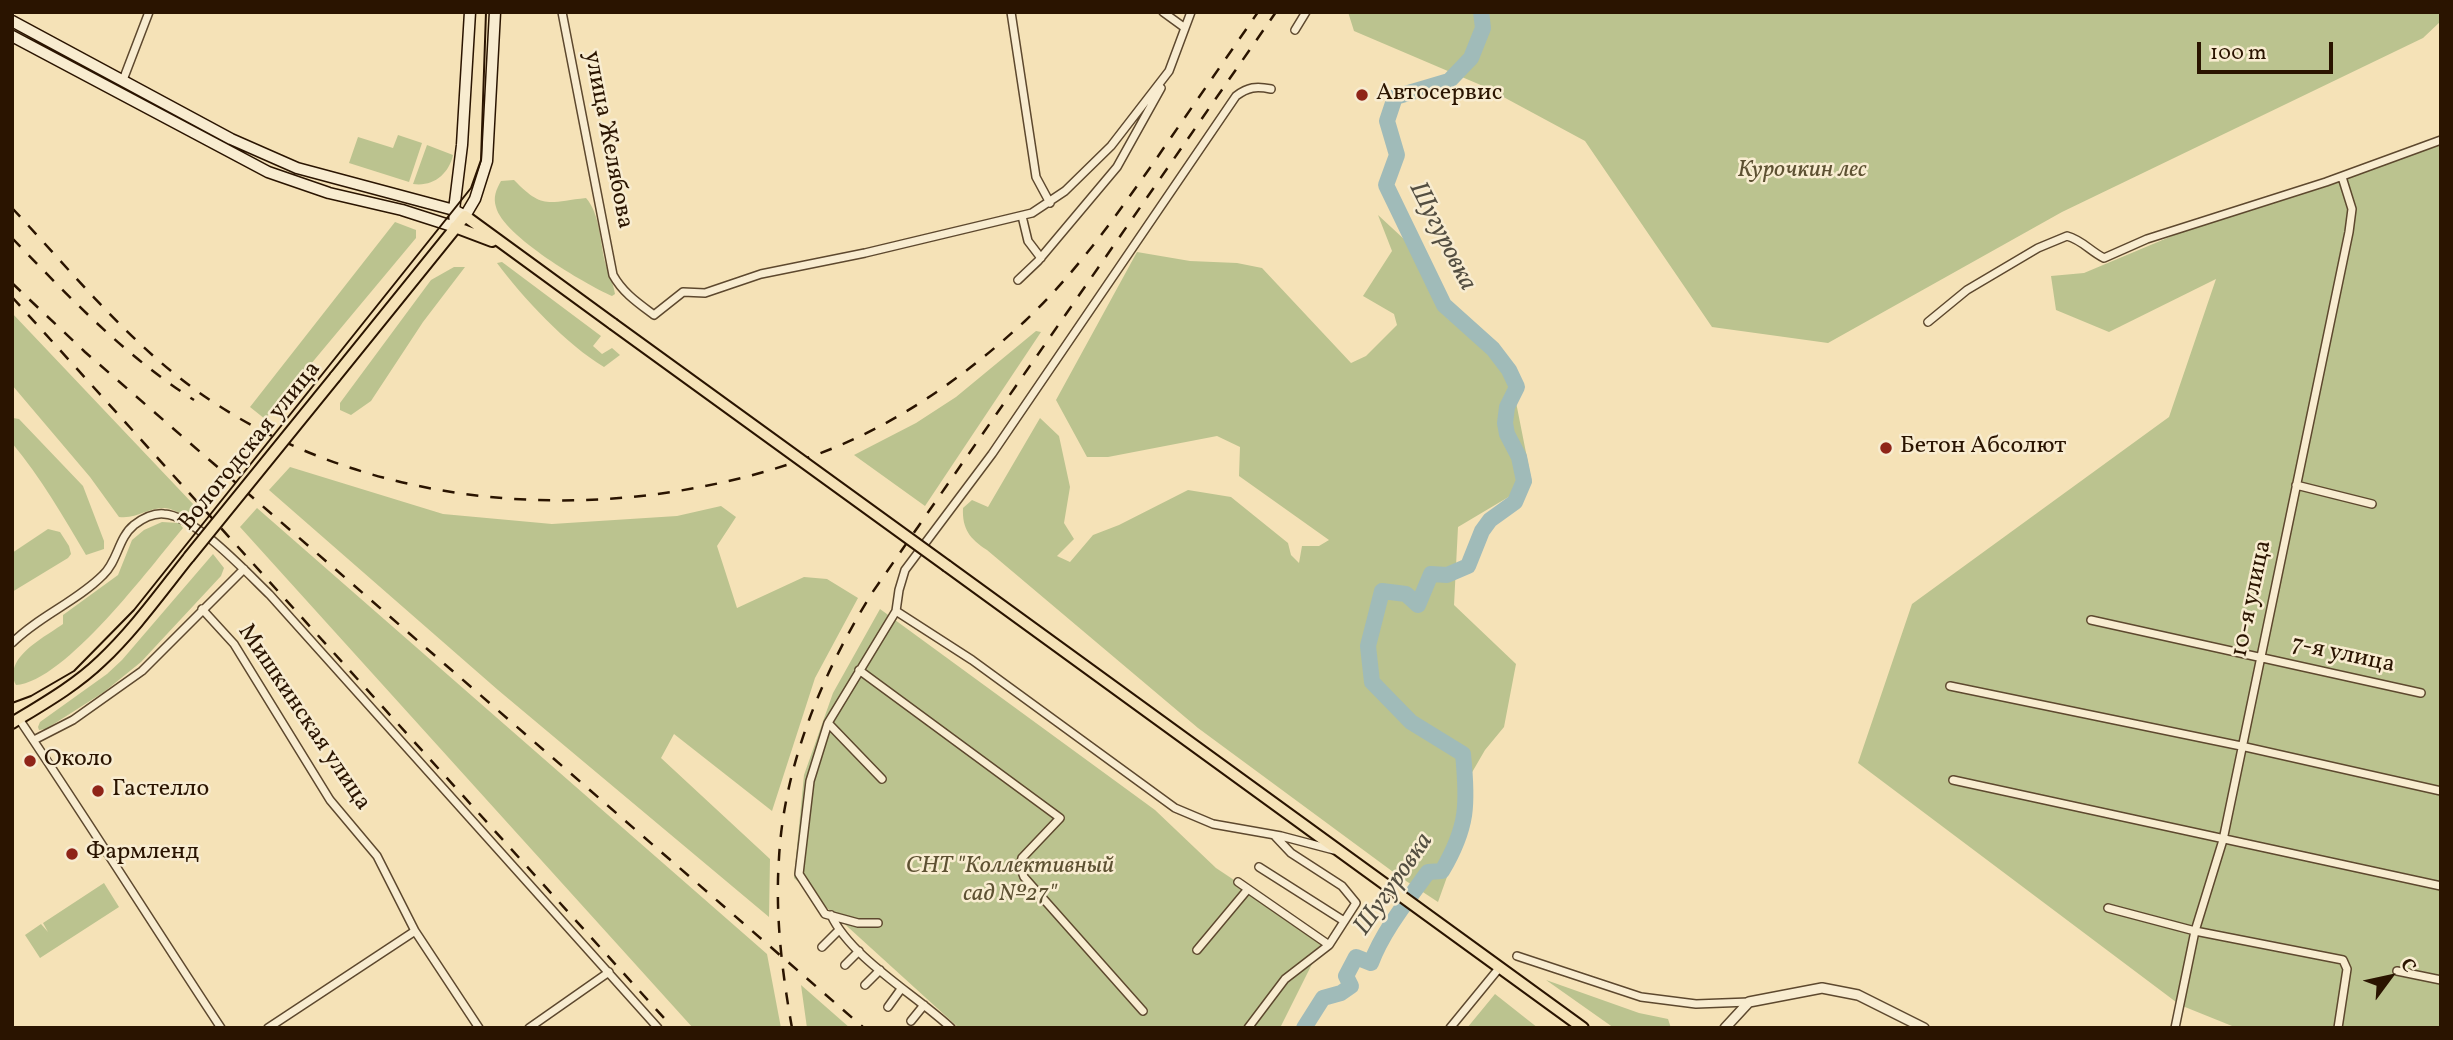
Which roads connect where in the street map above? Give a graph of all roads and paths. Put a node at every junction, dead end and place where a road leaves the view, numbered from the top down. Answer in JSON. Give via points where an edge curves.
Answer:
{"nodes":[{"id":1,"x":149,"y":12,"type":"edge"},
{"id":2,"x":470,"y":12,"type":"edge"},
{"id":3,"x":495,"y":12,"type":"edge"},
{"id":4,"x":562,"y":12,"type":"edge"},
{"id":5,"x":1011,"y":12,"type":"edge"},
{"id":6,"x":1163,"y":12,"type":"edge"},
{"id":7,"x":1191,"y":12,"type":"edge"},
{"id":8,"x":1306,"y":12,"type":"edge"},
{"id":9,"x":12,"y":20,"type":"edge"},
{"id":10,"x":1185,"y":28,"type":"junction"},
{"id":11,"x":1295,"y":30,"type":"dead end"},
{"id":12,"x":12,"y":36,"type":"edge"},
{"id":13,"x":1169,"y":71,"type":"junction"},
{"id":14,"x":123,"y":80,"type":"junction"},
{"id":15,"x":1271,"y":89,"type":"dead end"},
{"id":16,"x":2441,"y":140,"type":"edge"},
{"id":17,"x":2342,"y":177,"type":"junction"},
{"id":18,"x":1050,"y":203,"type":"junction"},
{"id":19,"x":454,"y":210,"type":"junction"},
{"id":20,"x":465,"y":216,"type":"junction"},
{"id":21,"x":1022,"y":216,"type":"junction"},
{"id":22,"x":455,"y":227,"type":"junction"},
{"id":23,"x":505,"y":245,"type":"junction"},
{"id":24,"x":1041,"y":258,"type":"junction"},
{"id":25,"x":1018,"y":280,"type":"dead end"},
{"id":26,"x":1928,"y":322,"type":"dead end"},
{"id":27,"x":2296,"y":485,"type":"junction"},
{"id":28,"x":2372,"y":505,"type":"dead end"},
{"id":29,"x":244,"y":569,"type":"junction"},
{"id":30,"x":202,"y":609,"type":"junction"},
{"id":31,"x":896,"y":611,"type":"junction"},
{"id":32,"x":2091,"y":620,"type":"dead end"},
{"id":33,"x":12,"y":643,"type":"edge"},
{"id":34,"x":2261,"y":658,"type":"junction"},
{"id":35,"x":859,"y":670,"type":"junction"},
{"id":36,"x":1950,"y":686,"type":"dead end"},
{"id":37,"x":2421,"y":693,"type":"dead end"},
{"id":38,"x":16,"y":721,"type":"edge"},
{"id":39,"x":828,"y":723,"type":"junction"},
{"id":40,"x":34,"y":740,"type":"junction"},
{"id":41,"x":2241,"y":746,"type":"junction"},
{"id":42,"x":881,"y":779,"type":"dead end"},
{"id":43,"x":1953,"y":780,"type":"dead end"},
{"id":44,"x":2441,"y":791,"type":"edge"},
{"id":45,"x":1274,"y":835,"type":"junction"},
{"id":46,"x":2223,"y":839,"type":"junction"},
{"id":47,"x":1340,"y":852,"type":"junction"},
{"id":48,"x":1259,"y":867,"type":"dead end"},
{"id":49,"x":1238,"y":882,"type":"dead end"},
{"id":50,"x":2441,"y":886,"type":"edge"},
{"id":51,"x":1248,"y":889,"type":"junction"},
{"id":52,"x":2108,"y":908,"type":"dead end"},
{"id":53,"x":831,"y":915,"type":"junction"},
{"id":54,"x":1344,"y":921,"type":"junction"},
{"id":55,"x":878,"y":923,"type":"dead end"},
{"id":56,"x":415,"y":931,"type":"junction"},
{"id":57,"x":838,"y":931,"type":"junction"},
{"id":58,"x":2195,"y":931,"type":"junction"},
{"id":59,"x":1329,"y":945,"type":"junction"},
{"id":60,"x":822,"y":947,"type":"dead end"},
{"id":61,"x":1197,"y":950,"type":"dead end"},
{"id":62,"x":859,"y":951,"type":"junction"},
{"id":63,"x":1517,"y":956,"type":"dead end"},
{"id":64,"x":845,"y":965,"type":"dead end"},
{"id":65,"x":1500,"y":967,"type":"junction"},
{"id":66,"x":880,"y":970,"type":"junction"},
{"id":67,"x":2397,"y":971,"type":"dead end"},
{"id":68,"x":609,"y":972,"type":"junction"},
{"id":69,"x":2441,"y":980,"type":"edge"},
{"id":70,"x":865,"y":985,"type":"dead end"},
{"id":71,"x":901,"y":989,"type":"junction"},
{"id":72,"x":1749,"y":1003,"type":"junction"},
{"id":73,"x":924,"y":1005,"type":"junction"},
{"id":74,"x":888,"y":1007,"type":"dead end"},
{"id":75,"x":1143,"y":1011,"type":"dead end"},
{"id":76,"x":911,"y":1021,"type":"dead end"},
{"id":77,"x":946,"y":1026,"type":"edge"},
{"id":78,"x":221,"y":1028,"type":"edge"},
{"id":79,"x":268,"y":1028,"type":"edge"},
{"id":80,"x":479,"y":1028,"type":"edge"},
{"id":81,"x":529,"y":1028,"type":"edge"},
{"id":82,"x":658,"y":1028,"type":"edge"},
{"id":83,"x":1248,"y":1028,"type":"edge"},
{"id":84,"x":1450,"y":1028,"type":"edge"},
{"id":85,"x":1583,"y":1028,"type":"edge"},
{"id":86,"x":1725,"y":1028,"type":"edge"},
{"id":87,"x":1924,"y":1028,"type":"edge"},
{"id":88,"x":2175,"y":1028,"type":"edge"},
{"id":89,"x":2338,"y":1028,"type":"edge"}],
"edges":[{"from":1,"to":14,"type":"street"},
{"from":2,"to":19,"type":"main road"},
{"from":3,"to":20,"type":"main road","name":"Вологодская улица","via":[[487,161]]},
{"from":4,"to":21,"type":"street","name":"улица Желябова","via":[[613,275],[634,301],[654,315],[683,292],[705,293],[761,274]]},
{"from":5,"to":18,"type":"street","via":[[1036,177]]},
{"from":6,"to":10,"type":"street"},
{"from":7,"to":10,"type":"street"},
{"from":8,"to":11,"type":"street"},
{"from":9,"to":14,"type":"main road"},
{"from":10,"to":13,"type":"street"},
{"from":12,"to":22,"type":"main road","via":[[268,172]]},
{"from":13,"to":18,"type":"street","via":[[1111,146]]},
{"from":13,"to":24,"type":"street","via":[[1117,167]]},
{"from":14,"to":19,"type":"main road","via":[[231,139],[298,168]]},
{"from":15,"to":31,"type":"street","via":[[1252,87],[1236,96],[992,454],[905,570]]},
{"from":16,"to":17,"type":"street"},
{"from":17,"to":26,"type":"street","via":[[2147,239],[2104,258],[2079,239],[2067,236],[1967,290]]},
{"from":17,"to":27,"type":"street","name":"10-я улица","via":[[2352,209],[2349,232]]},
{"from":18,"to":21,"type":"street"},
{"from":19,"to":20,"type":"main road"},
{"from":19,"to":22,"type":"main road"},
{"from":20,"to":22,"type":"main road","name":"Вологодская улица"},
{"from":20,"to":23,"type":"main road"},
{"from":21,"to":24,"type":"street","via":[[1028,241]]},
{"from":22,"to":23,"type":"main road"},
{"from":22,"to":38,"type":"main road","name":"Вологодская улица","bridge":true,"via":[[115,647],[71,686]]},
{"from":23,"to":47,"type":"main road","bridge":true},
{"from":24,"to":25,"type":"street"},
{"from":27,"to":28,"type":"street"},
{"from":27,"to":34,"type":"street","name":"10-я улица"},
{"from":29,"to":30,"type":"street"},
{"from":29,"to":33,"type":"street","via":[[185,521],[153,515],[129,531],[103,576]]},
{"from":29,"to":68,"type":"street"},
{"from":30,"to":40,"type":"street","via":[[142,671],[73,720]]},
{"from":30,"to":56,"type":"street","name":"Мишкинская улица","via":[[234,644],[330,800],[377,856]]},
{"from":31,"to":35,"type":"street"},
{"from":31,"to":45,"type":"street","via":[[972,660],[1175,808],[1213,824]]},
{"from":32,"to":34,"type":"street","name":"7-я улица"},
{"from":34,"to":37,"type":"street","name":"7-я улица"},
{"from":34,"to":41,"type":"street","name":"10-я улица"},
{"from":35,"to":39,"type":"street"},
{"from":35,"to":75,"type":"street","via":[[1060,818],[1022,858],[1024,877]]},
{"from":36,"to":41,"type":"street"},
{"from":38,"to":40,"type":"street"},
{"from":39,"to":42,"type":"street"},
{"from":39,"to":53,"type":"street","via":[[810,780],[799,874],[825,914]]},
{"from":40,"to":78,"type":"street"},
{"from":41,"to":44,"type":"street"},
{"from":41,"to":46,"type":"street","name":"10-я улица"},
{"from":43,"to":46,"type":"street"},
{"from":45,"to":47,"type":"street"},
{"from":45,"to":54,"type":"street","via":[[1291,853],[1342,886],[1356,903]]},
{"from":46,"to":50,"type":"street"},
{"from":46,"to":58,"type":"street","name":"10-я улица"},
{"from":47,"to":65,"type":"main road"},
{"from":48,"to":54,"type":"street"},
{"from":49,"to":51,"type":"street"},
{"from":51,"to":59,"type":"street"},
{"from":51,"to":61,"type":"street"},
{"from":52,"to":58,"type":"street"},
{"from":53,"to":55,"type":"street"},
{"from":53,"to":57,"type":"street"},
{"from":54,"to":59,"type":"street"},
{"from":56,"to":79,"type":"street"},
{"from":56,"to":80,"type":"street","name":"Мишкинская улица"},
{"from":57,"to":60,"type":"street"},
{"from":57,"to":62,"type":"street"},
{"from":58,"to":88,"type":"street","name":"10-я улица"},
{"from":58,"to":89,"type":"street","via":[[2343,960],[2347,969]]},
{"from":59,"to":83,"type":"street","via":[[1285,979]]},
{"from":62,"to":64,"type":"street"},
{"from":62,"to":66,"type":"street"},
{"from":63,"to":72,"type":"street","via":[[1641,997],[1696,1004]]},
{"from":65,"to":84,"type":"street"},
{"from":65,"to":85,"type":"main road"},
{"from":66,"to":70,"type":"street"},
{"from":66,"to":71,"type":"street"},
{"from":67,"to":69,"type":"street"},
{"from":68,"to":81,"type":"street"},
{"from":68,"to":82,"type":"street"},
{"from":71,"to":73,"type":"street"},
{"from":71,"to":74,"type":"street"},
{"from":72,"to":86,"type":"street"},
{"from":72,"to":87,"type":"street","via":[[1822,988],[1858,995]]},
{"from":73,"to":76,"type":"street"},
{"from":73,"to":77,"type":"street"}]}
